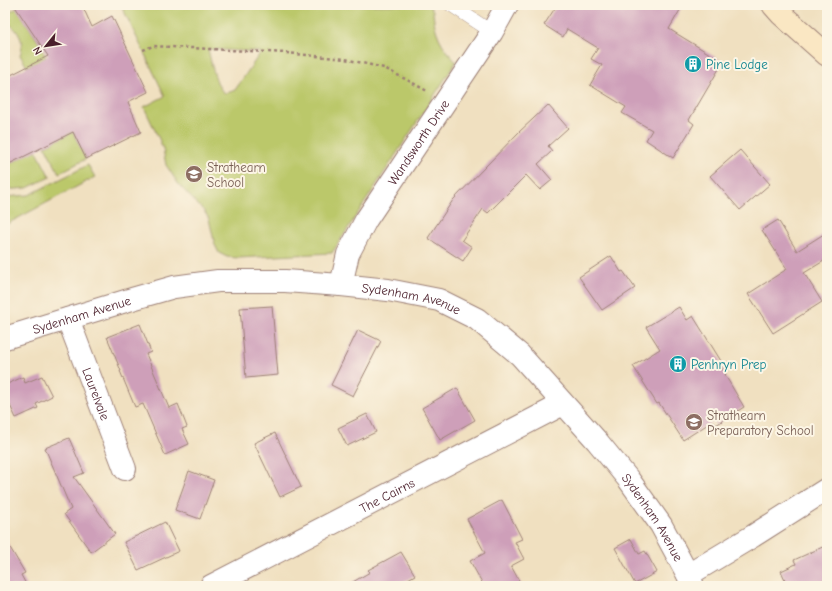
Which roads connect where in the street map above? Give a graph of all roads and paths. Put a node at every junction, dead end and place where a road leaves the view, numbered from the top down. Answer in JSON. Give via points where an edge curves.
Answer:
{"nodes":[{"id":1,"x":451,"y":5,"type":"edge"},
{"id":2,"x":507,"y":5,"type":"edge"},
{"id":3,"x":773,"y":5,"type":"edge"},
{"id":4,"x":492,"y":32,"type":"junction"},
{"id":5,"x":143,"y":50,"type":"dead end"},
{"id":6,"x":827,"y":55,"type":"edge"},
{"id":7,"x":445,"y":102,"type":"junction"},
{"id":8,"x":341,"y":285,"type":"junction"},
{"id":9,"x":68,"y":319,"type":"junction"},
{"id":10,"x":5,"y":338,"type":"edge"},
{"id":11,"x":563,"y":404,"type":"junction"},
{"id":12,"x":125,"y":469,"type":"dead end"},
{"id":13,"x":827,"y":489,"type":"edge"},
{"id":14,"x":691,"y":580,"type":"edge"},
{"id":15,"x":210,"y":586,"type":"edge"}],
"edges":[{"from":1,"to":4,"type":"lane"},
{"from":2,"to":4,"type":"street","name":"Wandsworth Drive"},
{"from":3,"to":6,"type":"main road"},
{"from":4,"to":7,"type":"street","name":"Wandsworth Drive"},
{"from":5,"to":7,"type":"path","via":[[153,46],[287,53],[345,59],[384,68]]},
{"from":7,"to":8,"type":"street","name":"Wandsworth Drive","via":[[366,220],[348,254]]},
{"from":8,"to":9,"type":"street","name":"Sydenham Avenue","via":[[285,281],[218,281],[174,287]]},
{"from":8,"to":11,"type":"street","name":"Sydenham Avenue","via":[[388,290],[439,300],[477,318],[520,355]]},
{"from":9,"to":10,"type":"street","name":"Sydenham Avenue"},
{"from":9,"to":12,"type":"street","name":"Laurelvale"},
{"from":11,"to":14,"type":"street","name":"Sydenham Avenue","via":[[629,480],[661,525]]},
{"from":11,"to":15,"type":"street","name":"The Cairns"},
{"from":13,"to":14,"type":"street","via":[[753,536]]}]}
